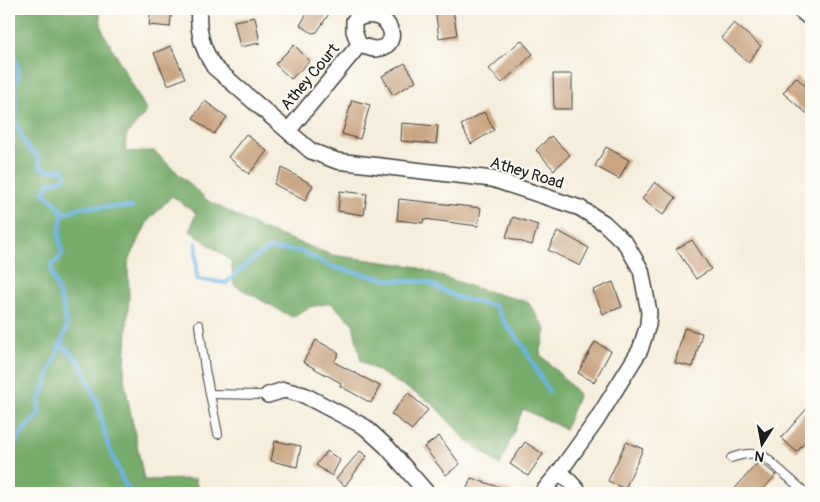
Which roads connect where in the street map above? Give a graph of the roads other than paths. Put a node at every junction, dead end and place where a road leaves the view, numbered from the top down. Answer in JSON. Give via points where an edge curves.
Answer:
{"nodes":[{"id":1,"x":199,"y":9,"type":"edge"},
{"id":2,"x":799,"y":9,"type":"edge"},
{"id":3,"x":811,"y":19,"type":"edge"},
{"id":4,"x":359,"y":45,"type":"dead end"},
{"id":5,"x":288,"y":131,"type":"junction"},
{"id":6,"x":199,"y":325,"type":"dead end"},
{"id":7,"x":210,"y":394,"type":"junction"},
{"id":8,"x":268,"y":395,"type":"joint"},
{"id":9,"x":218,"y":434,"type":"dead end"},
{"id":10,"x":731,"y":458,"type":"dead end"},
{"id":11,"x":560,"y":471,"type":"junction"},
{"id":12,"x":427,"y":493,"type":"edge"},
{"id":13,"x":542,"y":493,"type":"edge"},
{"id":14,"x":580,"y":493,"type":"edge"},
{"id":15,"x":806,"y":493,"type":"edge"}],
"edges":[{"from":1,"to":5,"type":"street","name":"Athey Road","via":[[198,24],[204,51],[214,67]]},
{"from":2,"to":3,"type":"street"},
{"from":4,"to":5,"type":"street","name":"Athey Court"},
{"from":5,"to":11,"type":"street","name":"Athey Road","via":[[311,151],[337,161],[492,179],[580,208],[604,223],[626,244],[641,270],[649,312],[648,325],[640,350]]},
{"from":6,"to":7,"type":"lane"},
{"from":7,"to":8,"type":"lane"},
{"from":7,"to":9,"type":"lane"},
{"from":8,"to":12,"type":"street","via":[[284,390],[304,394],[364,427]]},
{"from":10,"to":15,"type":"lane","via":[[747,453],[764,456]]},
{"from":11,"to":13,"type":"street","name":"Athey Road"},
{"from":11,"to":14,"type":"street"}]}
